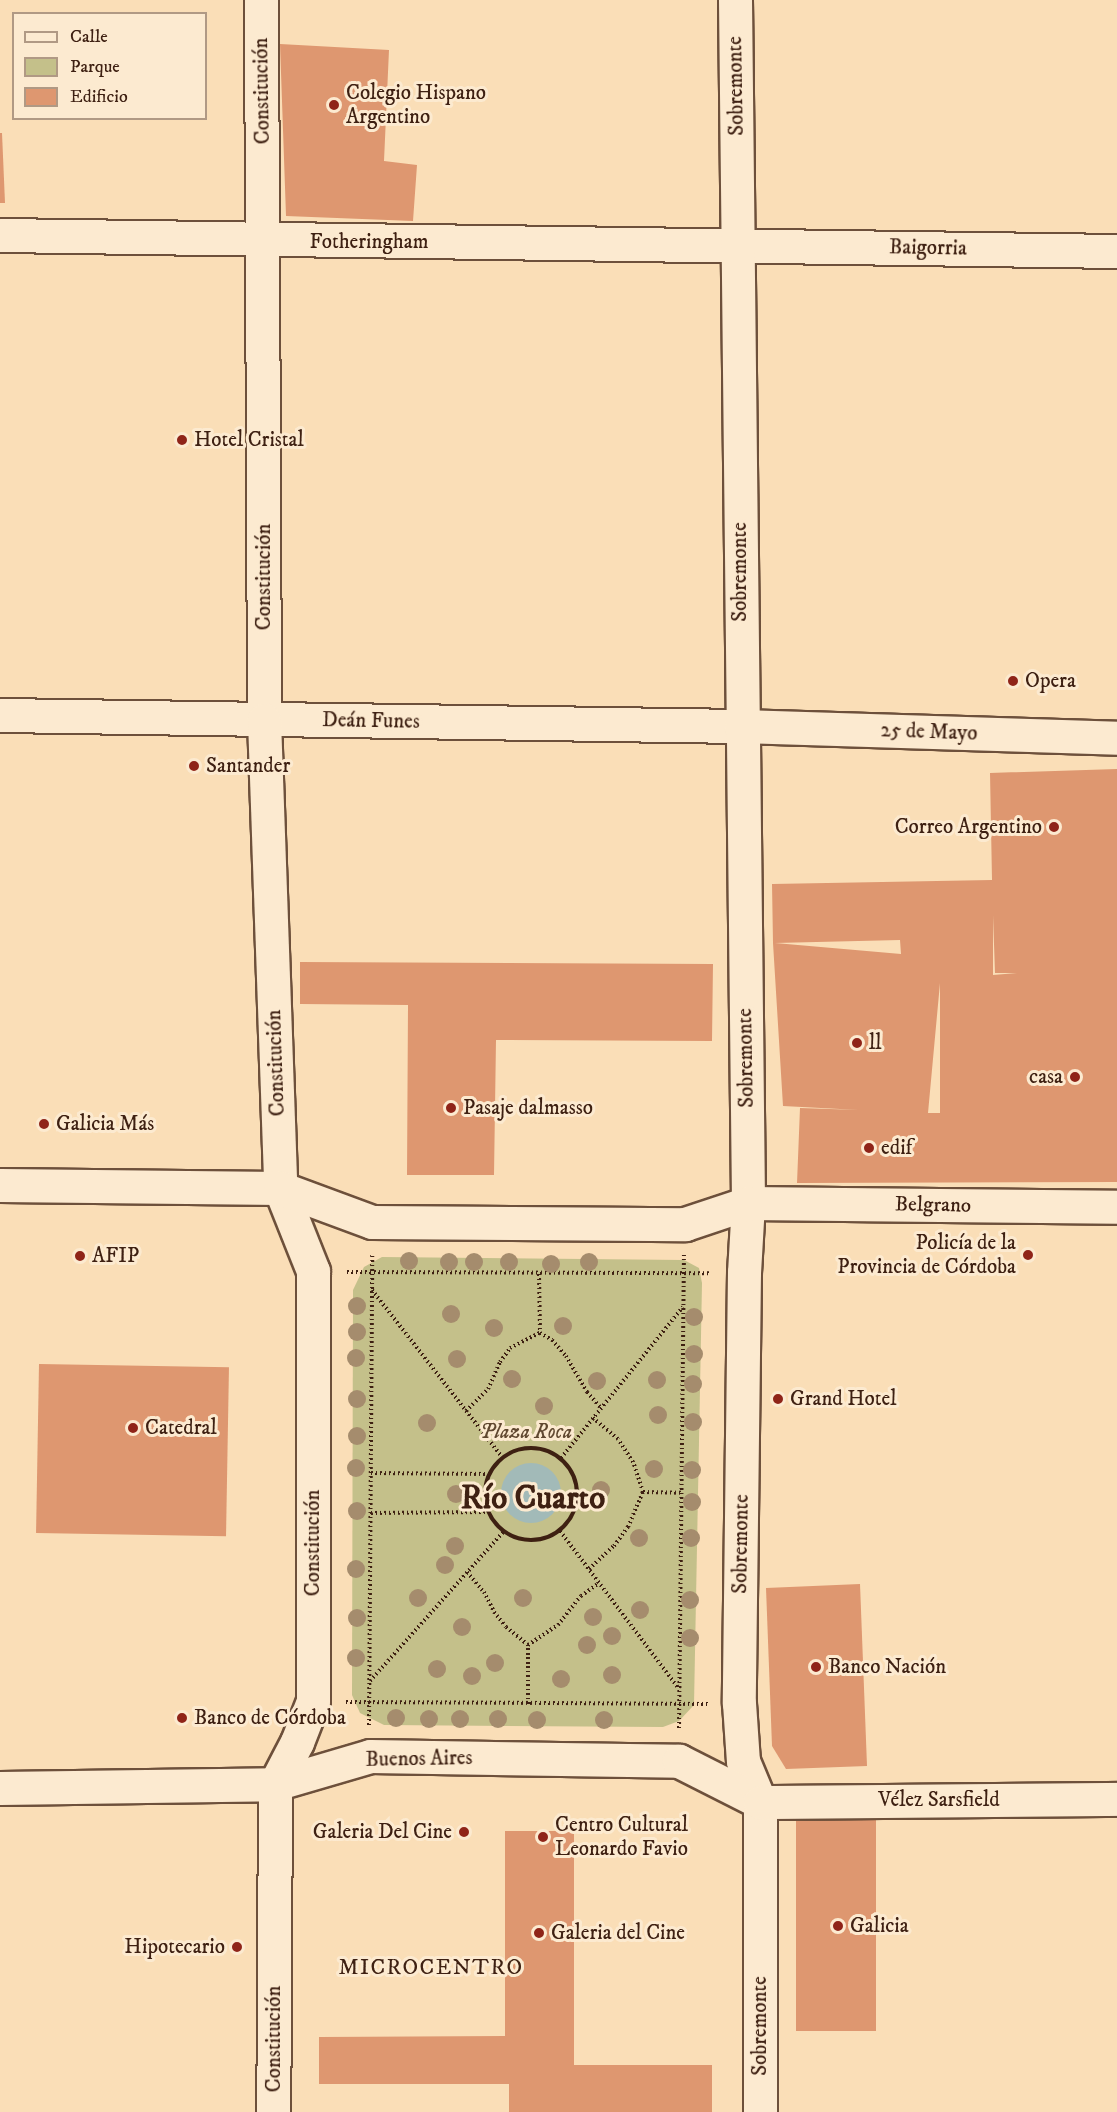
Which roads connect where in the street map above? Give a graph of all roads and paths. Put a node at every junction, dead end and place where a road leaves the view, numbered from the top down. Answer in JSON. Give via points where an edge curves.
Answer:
{"nodes":[{"id":1,"x":261,"y":0,"type":"edge"},
{"id":2,"x":735,"y":0,"type":"edge"},
{"id":3,"x":0,"y":236,"type":"edge"},
{"id":4,"x":264,"y":241,"type":"junction"},
{"id":5,"x":739,"y":245,"type":"junction"},
{"id":6,"x":1117,"y":251,"type":"edge"},
{"id":7,"x":0,"y":715,"type":"edge"},
{"id":8,"x":264,"y":720,"type":"junction"},
{"id":9,"x":741,"y":726,"type":"junction"},
{"id":10,"x":1117,"y":738,"type":"edge"},
{"id":11,"x":0,"y":1185,"type":"edge"},
{"id":12,"x":280,"y":1188,"type":"junction"},
{"id":13,"x":748,"y":1203,"type":"junction"},
{"id":14,"x":1117,"y":1207,"type":"edge"},
{"id":15,"x":372,"y":1222,"type":"junction"},
{"id":16,"x":685,"y":1224,"type":"junction"},
{"id":17,"x":313,"y":1271,"type":"junction"},
{"id":18,"x":372,"y":1272,"type":"junction"},
{"id":19,"x":744,"y":1272,"type":"junction"},
{"id":20,"x":539,"y":1274,"type":"junction"},
{"id":21,"x":684,"y":1274,"type":"junction"},
{"id":22,"x":371,"y":1289,"type":"junction"},
{"id":23,"x":684,"y":1305,"type":"junction"},
{"id":24,"x":540,"y":1333,"type":"junction"},
{"id":25,"x":601,"y":1408,"type":"junction"},
{"id":26,"x":466,"y":1411,"type":"junction"},
{"id":27,"x":593,"y":1418,"type":"junction"},
{"id":28,"x":502,"y":1458,"type":"junction"},
{"id":29,"x":561,"y":1458,"type":"junction"},
{"id":30,"x":371,"y":1473,"type":"junction"},
{"id":31,"x":489,"y":1474,"type":"junction"},
{"id":32,"x":644,"y":1492,"type":"junction"},
{"id":33,"x":682,"y":1493,"type":"junction"},
{"id":34,"x":488,"y":1512,"type":"junction"},
{"id":35,"x":370,"y":1513,"type":"junction"},
{"id":36,"x":560,"y":1531,"type":"junction"},
{"id":37,"x":503,"y":1532,"type":"junction"},
{"id":38,"x":589,"y":1569,"type":"junction"},
{"id":39,"x":467,"y":1572,"type":"junction"},
{"id":40,"x":599,"y":1583,"type":"junction"},
{"id":41,"x":528,"y":1645,"type":"junction"},
{"id":42,"x":370,"y":1682,"type":"junction"},
{"id":43,"x":680,"y":1690,"type":"junction"},
{"id":44,"x":313,"y":1701,"type":"junction"},
{"id":45,"x":370,"y":1702,"type":"junction"},
{"id":46,"x":740,"y":1703,"type":"junction"},
{"id":47,"x":528,"y":1704,"type":"junction"},
{"id":48,"x":680,"y":1705,"type":"junction"},
{"id":49,"x":370,"y":1756,"type":"junction"},
{"id":50,"x":679,"y":1761,"type":"junction"},
{"id":51,"x":275,"y":1784,"type":"junction"},
{"id":52,"x":0,"y":1788,"type":"edge"},
{"id":53,"x":1117,"y":1798,"type":"edge"},
{"id":54,"x":760,"y":1802,"type":"junction"},
{"id":55,"x":273,"y":2112,"type":"edge"},
{"id":56,"x":760,"y":2112,"type":"edge"}],
"edges":[{"from":1,"to":4,"type":"main road","name":"Constitución"},
{"from":2,"to":5,"type":"main road","name":"Sobremonte"},
{"from":3,"to":4,"type":"main road","name":"Fotheringham"},
{"from":4,"to":5,"type":"main road","name":"Fotheringham"},
{"from":4,"to":8,"type":"main road","name":"Constitución"},
{"from":5,"to":6,"type":"main road","name":"Baigorria"},
{"from":5,"to":9,"type":"main road","name":"Sobremonte"},
{"from":7,"to":8,"type":"main road","name":"Deán Funes"},
{"from":8,"to":9,"type":"main road","name":"Deán Funes"},
{"from":8,"to":12,"type":"main road","name":"Constitución"},
{"from":9,"to":10,"type":"main road","name":"25 de Mayo"},
{"from":9,"to":13,"type":"main road","name":"Sobremonte"},
{"from":11,"to":12,"type":"main road","name":"Belgrano"},
{"from":12,"to":15,"type":"main road","name":"Belgrano"},
{"from":12,"to":17,"type":"main road","name":"Constitución"},
{"from":13,"to":14,"type":"main road","name":"Belgrano"},
{"from":13,"to":16,"type":"main road","name":"Belgrano"},
{"from":13,"to":19,"type":"main road","name":"Sobremonte"},
{"from":15,"to":16,"type":"main road","name":"Belgrano"},
{"from":15,"to":18,"type":"path"},
{"from":16,"to":21,"type":"path"},
{"from":17,"to":18,"type":"path"},
{"from":17,"to":44,"type":"main road","name":"Constitución"},
{"from":18,"to":20,"type":"path"},
{"from":18,"to":22,"type":"path"},
{"from":19,"to":21,"type":"path"},
{"from":19,"to":46,"type":"main road","name":"Sobremonte"},
{"from":20,"to":21,"type":"path"},
{"from":20,"to":24,"type":"path"},
{"from":21,"to":23,"type":"path"},
{"from":22,"to":26,"type":"path"},
{"from":22,"to":30,"type":"path"},
{"from":23,"to":25,"type":"path"},
{"from":23,"to":33,"type":"path"},
{"from":24,"to":25,"type":"path","via":[[566,1356]]},
{"from":24,"to":26,"type":"path","via":[[510,1348],[488,1389]]},
{"from":25,"to":27,"type":"path"},
{"from":26,"to":28,"type":"path"},
{"from":27,"to":29,"type":"path"},
{"from":27,"to":32,"type":"path","via":[[618,1439],[633,1462]]},
{"from":28,"to":29,"type":"path","via":[[521,1449],[542,1449]]},
{"from":28,"to":31,"type":"path"},
{"from":29,"to":36,"type":"path","via":[[573,1474],[578,1494],[573,1514]]},
{"from":30,"to":31,"type":"path"},
{"from":30,"to":35,"type":"path"},
{"from":31,"to":34,"type":"path","via":[[484,1494]]},
{"from":32,"to":33,"type":"path"},
{"from":32,"to":38,"type":"path","via":[[628,1527]]},
{"from":33,"to":43,"type":"path"},
{"from":34,"to":35,"type":"path"},
{"from":34,"to":37,"type":"path"},
{"from":35,"to":42,"type":"path"},
{"from":36,"to":37,"type":"path","via":[[542,1539],[521,1540]]},
{"from":36,"to":38,"type":"path"},
{"from":37,"to":39,"type":"path"},
{"from":38,"to":40,"type":"path"},
{"from":39,"to":41,"type":"path","via":[[506,1627]]},
{"from":39,"to":42,"type":"path"},
{"from":40,"to":41,"type":"path","via":[[581,1596],[558,1624]]},
{"from":40,"to":43,"type":"path"},
{"from":41,"to":47,"type":"path"},
{"from":42,"to":45,"type":"path"},
{"from":43,"to":48,"type":"path"},
{"from":44,"to":45,"type":"path"},
{"from":44,"to":51,"type":"main road","name":"Constitución"},
{"from":45,"to":47,"type":"path"},
{"from":45,"to":49,"type":"path"},
{"from":46,"to":48,"type":"path"},
{"from":46,"to":54,"type":"main road","name":"Sobremonte","via":[[743,1761]]},
{"from":47,"to":48,"type":"path"},
{"from":48,"to":50,"type":"path"},
{"from":49,"to":50,"type":"main road","name":"Buenos Aires"},
{"from":49,"to":51,"type":"main road","name":"Buenos Aires"},
{"from":50,"to":54,"type":"main road","name":"Buenos Aires"},
{"from":51,"to":52,"type":"main road","name":"Buenos Aires"},
{"from":51,"to":55,"type":"main road","name":"Constitución"},
{"from":53,"to":54,"type":"main road","name":"Vélez Sarsfield"},
{"from":54,"to":56,"type":"main road","name":"Sobremonte"}]}
